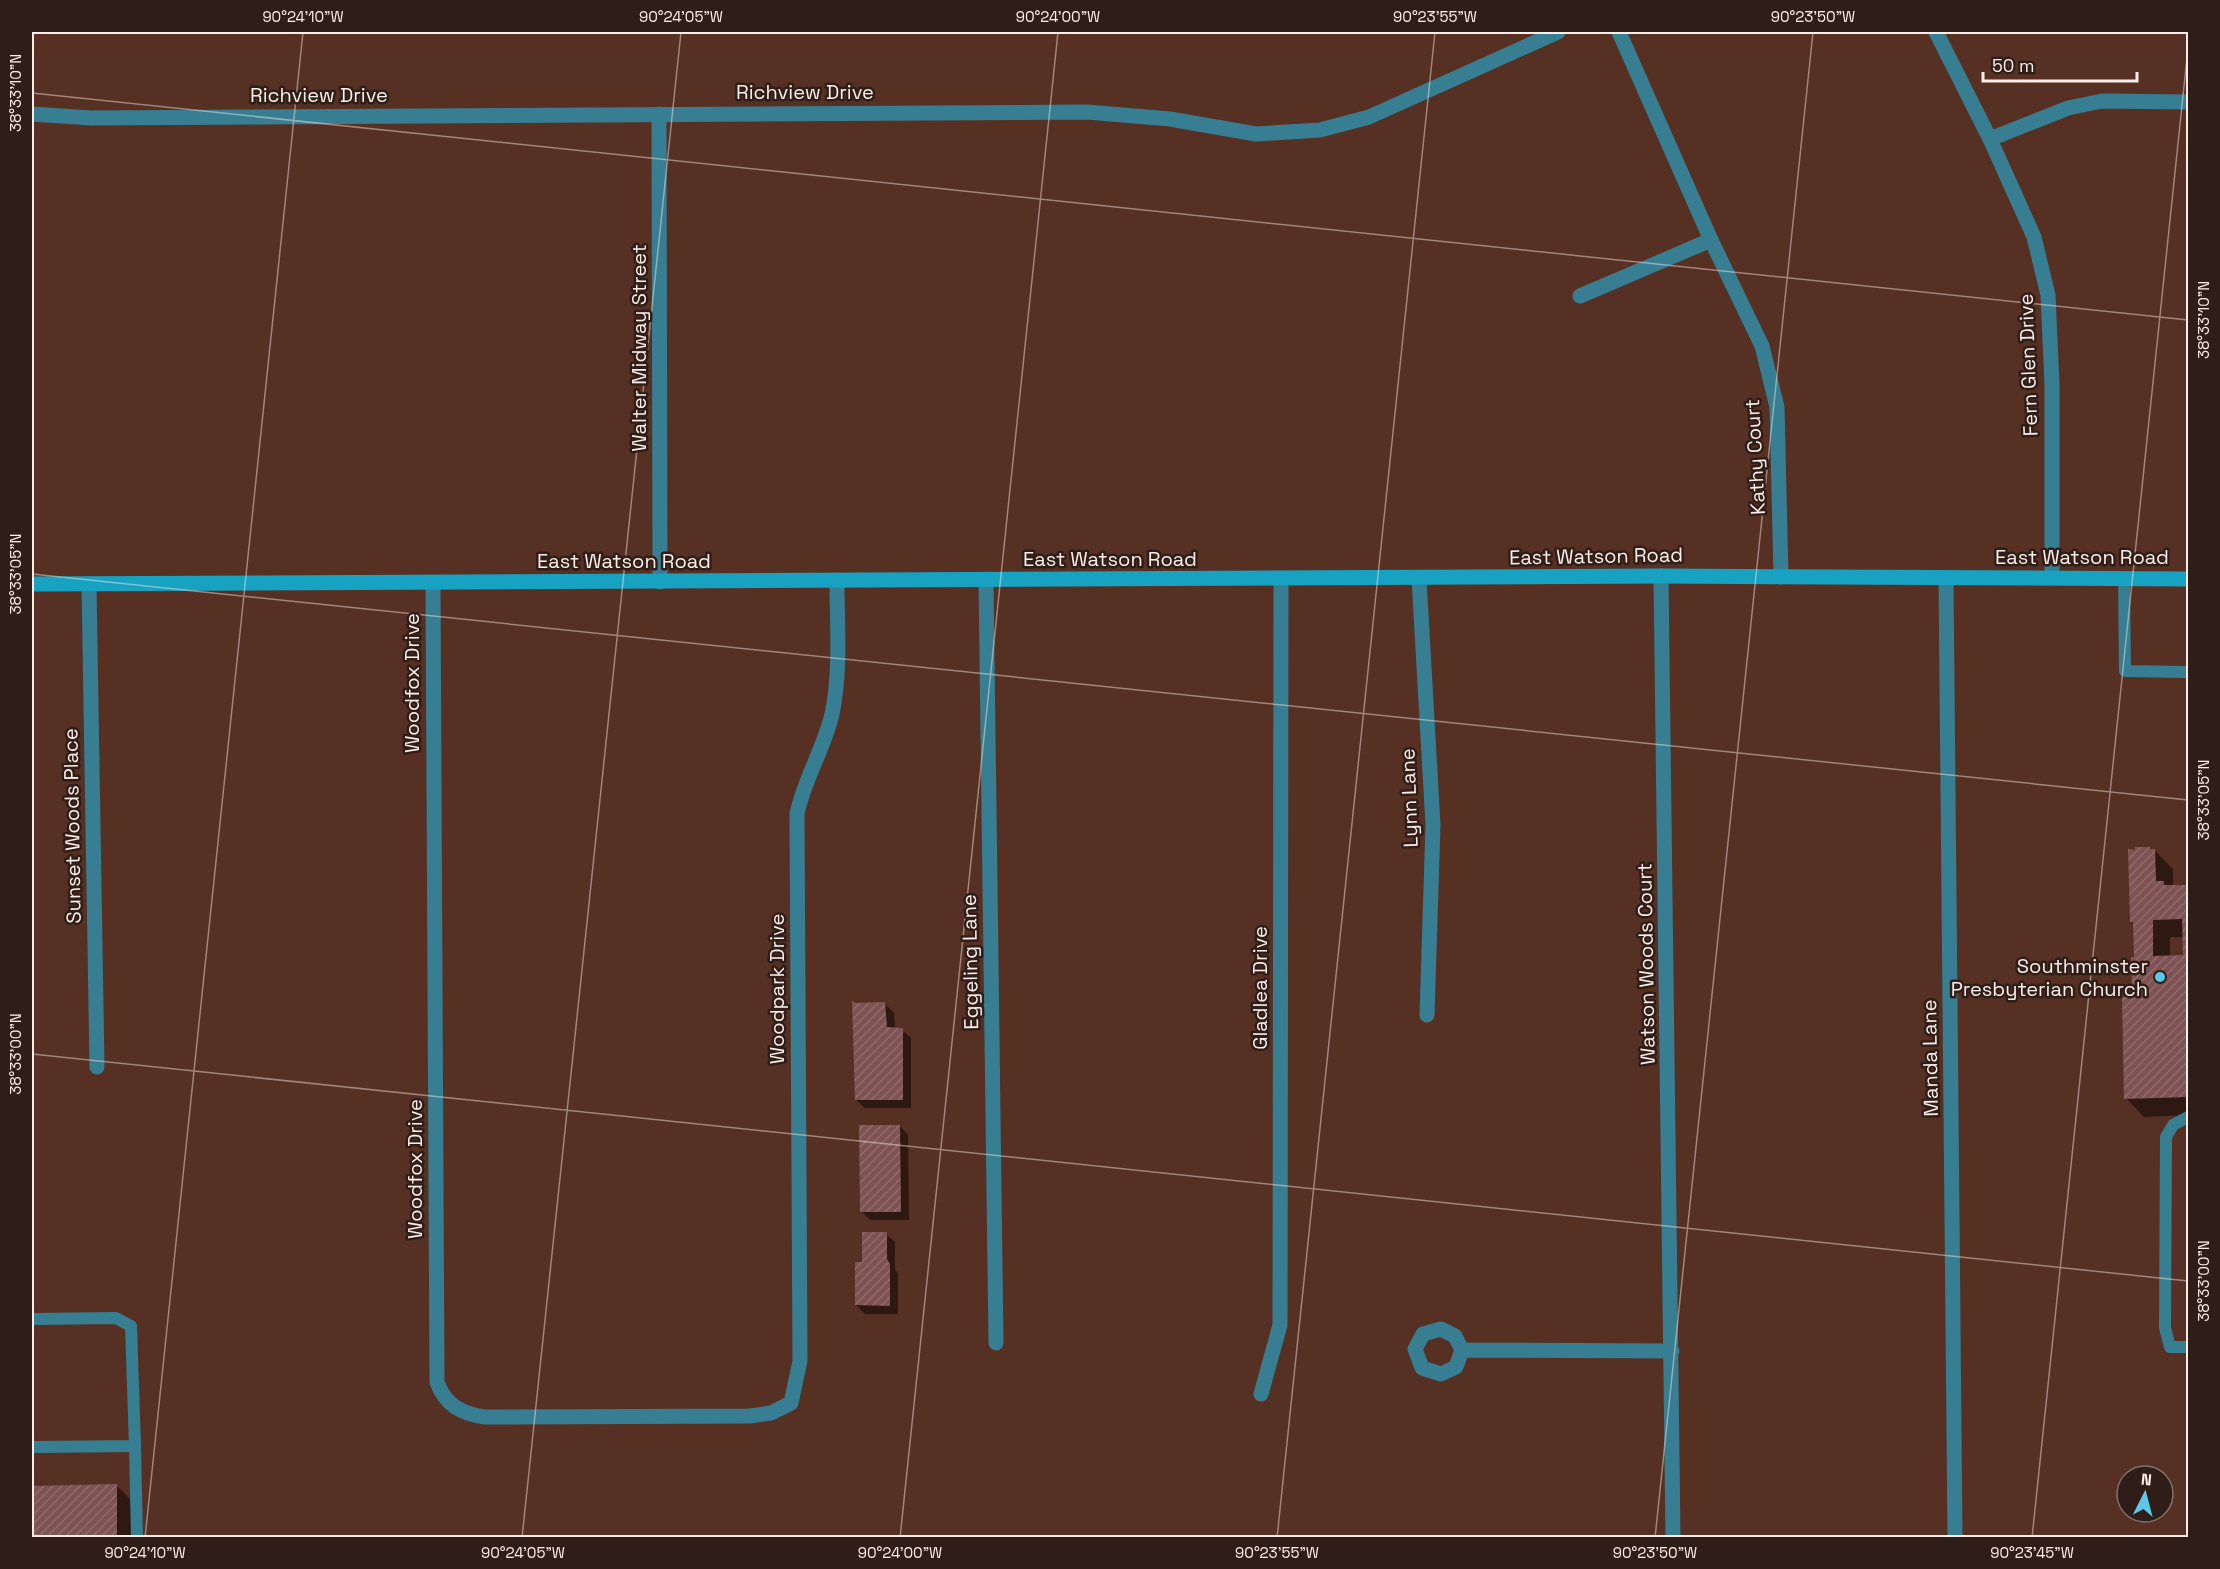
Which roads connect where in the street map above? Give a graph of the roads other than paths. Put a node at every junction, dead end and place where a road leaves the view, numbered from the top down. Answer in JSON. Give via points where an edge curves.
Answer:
{"nodes":[{"id":1,"x":1558,"y":32,"type":"edge"},
{"id":2,"x":1619,"y":32,"type":"edge"},
{"id":3,"x":1936,"y":32,"type":"edge"},
{"id":4,"x":2188,"y":102,"type":"edge"},
{"id":5,"x":32,"y":114,"type":"edge"},
{"id":6,"x":659,"y":114,"type":"junction"},
{"id":7,"x":1990,"y":139,"type":"junction"},
{"id":8,"x":1712,"y":240,"type":"junction"},
{"id":9,"x":1580,"y":296,"type":"dead end"},
{"id":10,"x":1661,"y":576,"type":"junction"},
{"id":11,"x":1781,"y":577,"type":"junction"},
{"id":12,"x":2052,"y":577,"type":"junction"},
{"id":13,"x":1946,"y":578,"type":"junction"},
{"id":14,"x":2124,"y":578,"type":"junction"},
{"id":15,"x":1419,"y":579,"type":"junction"},
{"id":16,"x":2188,"y":579,"type":"edge"},
{"id":17,"x":1281,"y":580,"type":"junction"},
{"id":18,"x":837,"y":581,"type":"junction"},
{"id":19,"x":986,"y":581,"type":"junction"},
{"id":20,"x":660,"y":582,"type":"junction"},
{"id":21,"x":433,"y":583,"type":"junction"},
{"id":22,"x":32,"y":584,"type":"edge"},
{"id":23,"x":89,"y":584,"type":"junction"},
{"id":24,"x":2188,"y":672,"type":"edge"},
{"id":25,"x":1427,"y":1015,"type":"dead end"},
{"id":26,"x":97,"y":1067,"type":"dead end"},
{"id":27,"x":2188,"y":1116,"type":"edge"},
{"id":28,"x":32,"y":1319,"type":"edge"},
{"id":29,"x":996,"y":1343,"type":"dead end"},
{"id":30,"x":2188,"y":1347,"type":"edge"},
{"id":31,"x":1462,"y":1350,"type":"dead end"},
{"id":32,"x":1672,"y":1351,"type":"junction"},
{"id":33,"x":1261,"y":1394,"type":"dead end"},
{"id":34,"x":791,"y":1402,"type":"joint"},
{"id":35,"x":135,"y":1446,"type":"junction"},
{"id":36,"x":32,"y":1447,"type":"edge"},
{"id":37,"x":137,"y":1538,"type":"edge"},
{"id":38,"x":1673,"y":1538,"type":"edge"},
{"id":39,"x":1955,"y":1538,"type":"edge"}],
"edges":[{"from":1,"to":6,"type":"street","name":"Richview Drive","via":[[1369,117],[1320,130],[1256,134],[1170,119],[1087,112]]},
{"from":2,"to":8,"type":"street","name":"Kathy Court"},
{"from":3,"to":7,"type":"street","name":"Fern Glen Drive"},
{"from":4,"to":7,"type":"street","via":[[2102,101],[2068,108]]},
{"from":5,"to":6,"type":"street","name":"Richview Drive","via":[[102,118]]},
{"from":6,"to":20,"type":"street","name":"Walter Midway Street"},
{"from":7,"to":12,"type":"street","name":"Fern Glen Drive","via":[[2034,237],[2048,295]]},
{"from":8,"to":9,"type":"street"},
{"from":8,"to":11,"type":"street","name":"Kathy Court","via":[[1762,346],[1777,407]]},
{"from":10,"to":11,"type":"street","name":"East Watson Road"},
{"from":10,"to":15,"type":"street","name":"East Watson Road"},
{"from":10,"to":32,"type":"street","name":"Watson Woods Court"},
{"from":11,"to":13,"type":"street","name":"East Watson Road"},
{"from":12,"to":13,"type":"street","name":"East Watson Road"},
{"from":12,"to":14,"type":"street","name":"East Watson Road"},
{"from":13,"to":39,"type":"street","name":"Manda Lane"},
{"from":14,"to":16,"type":"street","name":"East Watson Road"},
{"from":14,"to":24,"type":"lane","via":[[2125,670]]},
{"from":15,"to":17,"type":"street","name":"East Watson Road"},
{"from":15,"to":25,"type":"street","name":"Lynn Lane","via":[[1433,825]]},
{"from":17,"to":19,"type":"street","name":"East Watson Road"},
{"from":17,"to":33,"type":"street","name":"Gladlea Drive","via":[[1280,1325]]},
{"from":18,"to":19,"type":"street","name":"East Watson Road"},
{"from":18,"to":20,"type":"street","name":"East Watson Road"},
{"from":18,"to":34,"type":"street","name":"Woodpark Drive","via":[[832,712],[797,814],[800,1361]]},
{"from":19,"to":29,"type":"street","name":"Eggeling Lane"},
{"from":20,"to":21,"type":"street","name":"East Watson Road"},
{"from":21,"to":23,"type":"street","name":"East Watson Road"},
{"from":21,"to":34,"type":"street","name":"Woodfox Drive","via":[[437,1382],[442,1395],[466,1414],[485,1417],[750,1416],[771,1413]]},
{"from":22,"to":23,"type":"street","name":"East Watson Road"},
{"from":23,"to":26,"type":"street","name":"Sunset Woods Place"},
{"from":27,"to":30,"type":"lane","via":[[2174,1125],[2166,1137],[2165,1328],[2170,1347]]},
{"from":28,"to":35,"type":"lane","via":[[116,1318],[131,1326]]},
{"from":31,"to":32,"type":"street"},
{"from":32,"to":38,"type":"street","name":"Watson Woods Court"},
{"from":35,"to":36,"type":"lane"},
{"from":35,"to":37,"type":"lane"}]}
